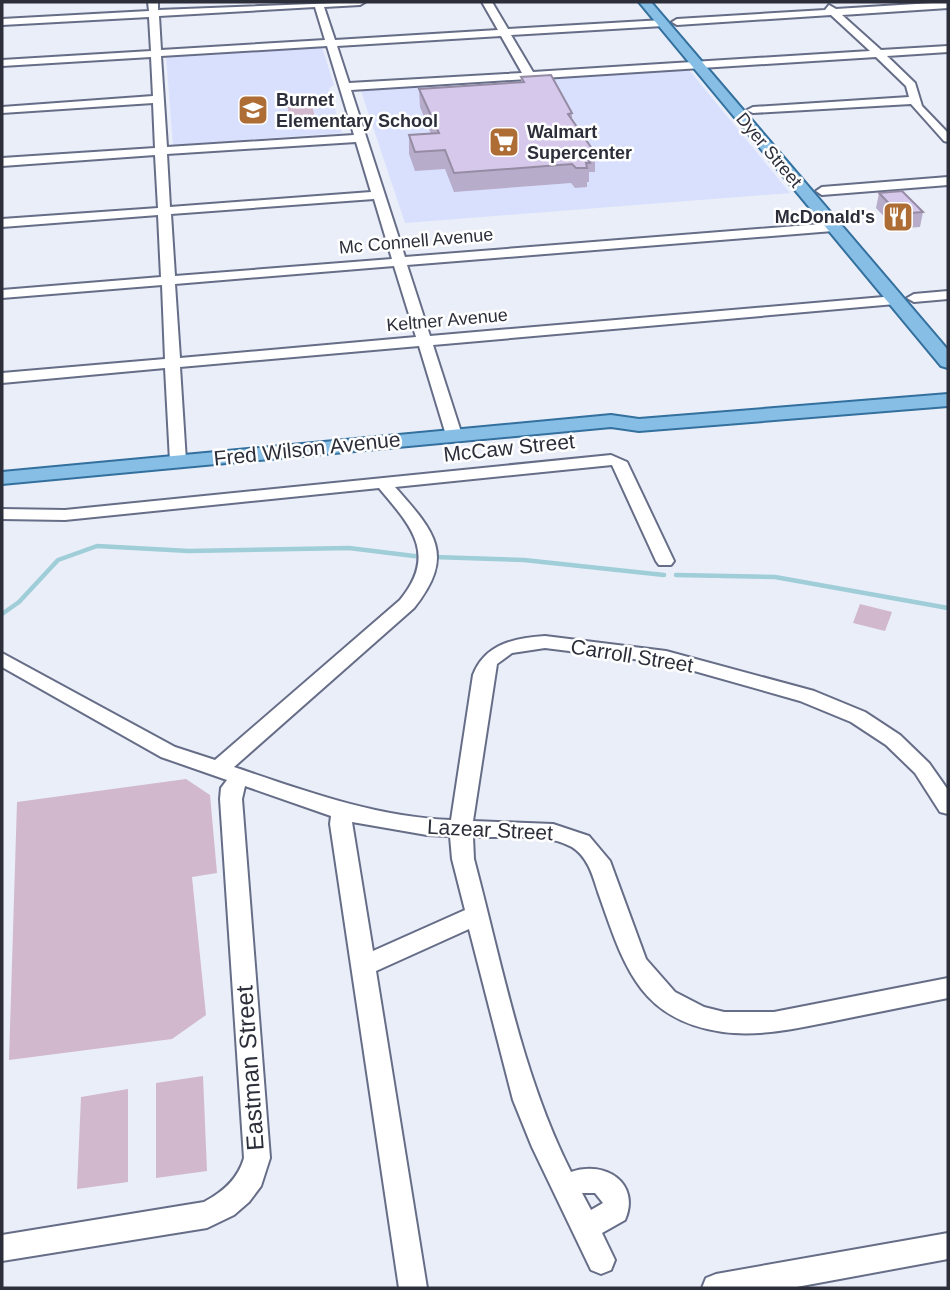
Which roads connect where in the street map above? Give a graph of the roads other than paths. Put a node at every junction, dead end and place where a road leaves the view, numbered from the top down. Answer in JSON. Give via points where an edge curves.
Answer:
{"nodes":[{"id":1,"x":360,"y":2,"type":"edge"},
{"id":2,"x":486,"y":2,"type":"edge"},
{"id":3,"x":645,"y":2,"type":"edge"},
{"id":4,"x":660,"y":2,"type":"edge"},
{"id":5,"x":822,"y":2,"type":"edge"},
{"id":6,"x":318,"y":3,"type":"edge"},
{"id":7,"x":948,"y":5,"type":"edge"},
{"id":8,"x":153,"y":8,"type":"edge"},
{"id":9,"x":834,"y":12,"type":"junction"},
{"id":10,"x":2,"y":22,"type":"edge"},
{"id":11,"x":677,"y":22,"type":"junction"},
{"id":12,"x":663,"y":23,"type":"junction"},
{"id":13,"x":504,"y":32,"type":"junction"},
{"id":14,"x":331,"y":43,"type":"junction"},
{"id":15,"x":948,"y":48,"type":"edge"},
{"id":16,"x":880,"y":53,"type":"junction"},
{"id":17,"x":156,"y":54,"type":"junction"},
{"id":18,"x":2,"y":63,"type":"edge"},
{"id":19,"x":706,"y":64,"type":"junction"},
{"id":20,"x":529,"y":75,"type":"junction"},
{"id":21,"x":345,"y":87,"type":"junction"},
{"id":22,"x":159,"y":99,"type":"junction"},
{"id":23,"x":914,"y":100,"type":"junction"},
{"id":24,"x":2,"y":110,"type":"edge"},
{"id":25,"x":745,"y":111,"type":"junction"},
{"id":26,"x":361,"y":138,"type":"junction"},
{"id":27,"x":948,"y":139,"type":"edge"},
{"id":28,"x":162,"y":151,"type":"junction"},
{"id":29,"x":2,"y":162,"type":"edge"},
{"id":30,"x":788,"y":173,"type":"junction"},
{"id":31,"x":948,"y":181,"type":"edge"},
{"id":32,"x":822,"y":191,"type":"junction"},
{"id":33,"x":379,"y":195,"type":"junction"},
{"id":34,"x":165,"y":211,"type":"junction"},
{"id":35,"x":2,"y":223,"type":"edge"},
{"id":36,"x":834,"y":228,"type":"junction"},
{"id":37,"x":869,"y":247,"type":"junction"},
{"id":38,"x":400,"y":262,"type":"junction"},
{"id":39,"x":878,"y":279,"type":"junction"},
{"id":40,"x":169,"y":281,"type":"junction"},
{"id":41,"x":2,"y":294,"type":"edge"},
{"id":42,"x":948,"y":295,"type":"edge"},
{"id":43,"x":914,"y":298,"type":"junction"},
{"id":44,"x":895,"y":300,"type":"junction"},
{"id":45,"x":948,"y":339,"type":"edge"},
{"id":46,"x":425,"y":341,"type":"junction"},
{"id":47,"x":948,"y":362,"type":"edge"},
{"id":48,"x":174,"y":363,"type":"junction"},
{"id":49,"x":2,"y":378,"type":"edge"},
{"id":50,"x":948,"y":386,"type":"edge"},
{"id":51,"x":948,"y":400,"type":"edge"},
{"id":52,"x":611,"y":421,"type":"junction"},
{"id":53,"x":454,"y":435,"type":"junction"},
{"id":54,"x":177,"y":461,"type":"junction"},
{"id":55,"x":2,"y":478,"type":"edge"},
{"id":56,"x":384,"y":484,"type":"junction"},
{"id":57,"x":2,"y":514,"type":"edge"},
{"id":58,"x":665,"y":561,"type":"dead end"},
{"id":59,"x":2,"y":659,"type":"edge"},
{"id":60,"x":229,"y":774,"type":"junction"},
{"id":61,"x":948,"y":806,"type":"edge"},
{"id":62,"x":343,"y":812,"type":"junction"},
{"id":63,"x":461,"y":830,"type":"junction"},
{"id":64,"x":477,"y":915,"type":"junction"},
{"id":65,"x":363,"y":966,"type":"junction"},
{"id":66,"x":948,"y":988,"type":"edge"},
{"id":67,"x":565,"y":1187,"type":"junction"},
{"id":68,"x":585,"y":1228,"type":"junction"},
{"id":69,"x":948,"y":1246,"type":"edge"},
{"id":70,"x":2,"y":1248,"type":"edge"},
{"id":71,"x":601,"y":1259,"type":"dead end"},
{"id":72,"x":813,"y":1280,"type":"edge"},
{"id":73,"x":413,"y":1288,"type":"edge"},
{"id":74,"x":716,"y":1288,"type":"edge"}],
"edges":[{"from":1,"to":6,"type":"street"},
{"from":2,"to":13,"type":"street"},
{"from":3,"to":12,"type":"main road","name":"Dyer Street"},
{"from":4,"to":11,"type":"main road","name":"Dyer Street"},
{"from":5,"to":9,"type":"street"},
{"from":6,"to":8,"type":"street"},
{"from":6,"to":14,"type":"street"},
{"from":7,"to":9,"type":"street"},
{"from":8,"to":10,"type":"street"},
{"from":8,"to":17,"type":"street"},
{"from":9,"to":11,"type":"street"},
{"from":9,"to":16,"type":"street"},
{"from":11,"to":19,"type":"main road","name":"Dyer Street"},
{"from":12,"to":13,"type":"street"},
{"from":12,"to":19,"type":"main road","name":"Dyer Street"},
{"from":13,"to":14,"type":"street"},
{"from":13,"to":20,"type":"street"},
{"from":14,"to":17,"type":"street"},
{"from":14,"to":21,"type":"street"},
{"from":15,"to":16,"type":"street"},
{"from":16,"to":19,"type":"street"},
{"from":16,"to":23,"type":"street","via":[[911,85]]},
{"from":17,"to":18,"type":"street"},
{"from":17,"to":22,"type":"street"},
{"from":19,"to":20,"type":"street"},
{"from":19,"to":25,"type":"main road","name":"Dyer Street"},
{"from":20,"to":21,"type":"street"},
{"from":21,"to":26,"type":"street"},
{"from":22,"to":24,"type":"street"},
{"from":22,"to":28,"type":"street"},
{"from":23,"to":25,"type":"street"},
{"from":23,"to":27,"type":"street"},
{"from":25,"to":30,"type":"main road","name":"Dyer Street"},
{"from":25,"to":32,"type":"main road","name":"Dyer Street","via":[[771,131]]},
{"from":26,"to":28,"type":"street"},
{"from":26,"to":33,"type":"street"},
{"from":28,"to":29,"type":"street"},
{"from":28,"to":34,"type":"street"},
{"from":30,"to":32,"type":"main road"},
{"from":30,"to":36,"type":"main road","name":"Dyer Street"},
{"from":31,"to":32,"type":"street"},
{"from":32,"to":37,"type":"main road","name":"Dyer Street"},
{"from":33,"to":34,"type":"street"},
{"from":33,"to":38,"type":"street"},
{"from":34,"to":35,"type":"street"},
{"from":34,"to":40,"type":"street"},
{"from":36,"to":37,"type":"main road","via":[[845,228]]},
{"from":36,"to":38,"type":"street","name":"Mc Connell Avenue"},
{"from":36,"to":39,"type":"main road","name":"Dyer Street"},
{"from":37,"to":43,"type":"main road","name":"Dyer Street"},
{"from":38,"to":40,"type":"street","name":"Mc Connell Avenue"},
{"from":38,"to":46,"type":"street"},
{"from":39,"to":43,"type":"main road","via":[[901,296]]},
{"from":39,"to":44,"type":"main road","name":"Dyer Street"},
{"from":40,"to":41,"type":"street","name":"Mc Connell Avenue"},
{"from":40,"to":48,"type":"street"},
{"from":42,"to":43,"type":"street"},
{"from":43,"to":45,"type":"main road","name":"Dyer Street"},
{"from":44,"to":46,"type":"street","name":"Keltner Avenue"},
{"from":44,"to":47,"type":"main road","name":"Dyer Street"},
{"from":46,"to":48,"type":"street","name":"Keltner Avenue"},
{"from":46,"to":53,"type":"street"},
{"from":48,"to":49,"type":"street","name":"Keltner Avenue"},
{"from":48,"to":54,"type":"street"},
{"from":50,"to":52,"type":"main road","name":"Fred Wilson Avenue","via":[[633,413]]},
{"from":51,"to":52,"type":"main road","name":"Fred Wilson Avenue","via":[[639,425]]},
{"from":52,"to":53,"type":"main road","name":"Fred Wilson Avenue"},
{"from":53,"to":54,"type":"main road","name":"Fred Wilson Avenue"},
{"from":54,"to":55,"type":"main road","name":"Fred Wilson Avenue"},
{"from":56,"to":57,"type":"street","name":"McCaw Street","via":[[65,515]]},
{"from":56,"to":58,"type":"street","name":"McCaw Street","via":[[615,461]]},
{"from":56,"to":60,"type":"street","via":[[428,541],[428,571],[422,586]]},
{"from":59,"to":60,"type":"street","name":"Lazear Street","via":[[168,752]]},
{"from":60,"to":62,"type":"street","name":"Lazear Street"},
{"from":60,"to":70,"type":"street","name":"Eastman Street","via":[[257,1158],[252,1176],[230,1202],[207,1215]]},
{"from":61,"to":63,"type":"street","name":"Carroll Street","via":[[904,748],[836,706],[666,657],[536,642],[505,649],[485,665]]},
{"from":62,"to":63,"type":"street","name":"Lazear Street"},
{"from":62,"to":65,"type":"street","via":[[341,824]]},
{"from":63,"to":64,"type":"street","name":"Carroll Street"},
{"from":63,"to":66,"type":"street","name":"Lazear Street","via":[[553,832],[581,842],[599,861],[635,963],[666,999],[699,1016],[724,1022],[774,1023]]},
{"from":64,"to":65,"type":"street"},
{"from":64,"to":67,"type":"street","name":"Carroll Street","via":[[526,1100]]},
{"from":65,"to":73,"type":"street"},
{"from":67,"to":68,"type":"street","name":"Carroll Street"},
{"from":67,"to":68,"type":"street","via":[[592,1180],[614,1192],[615,1211]]},
{"from":68,"to":71,"type":"street","name":"Carroll Street"},
{"from":69,"to":72,"type":"street"},
{"from":72,"to":74,"type":"street"}]}
